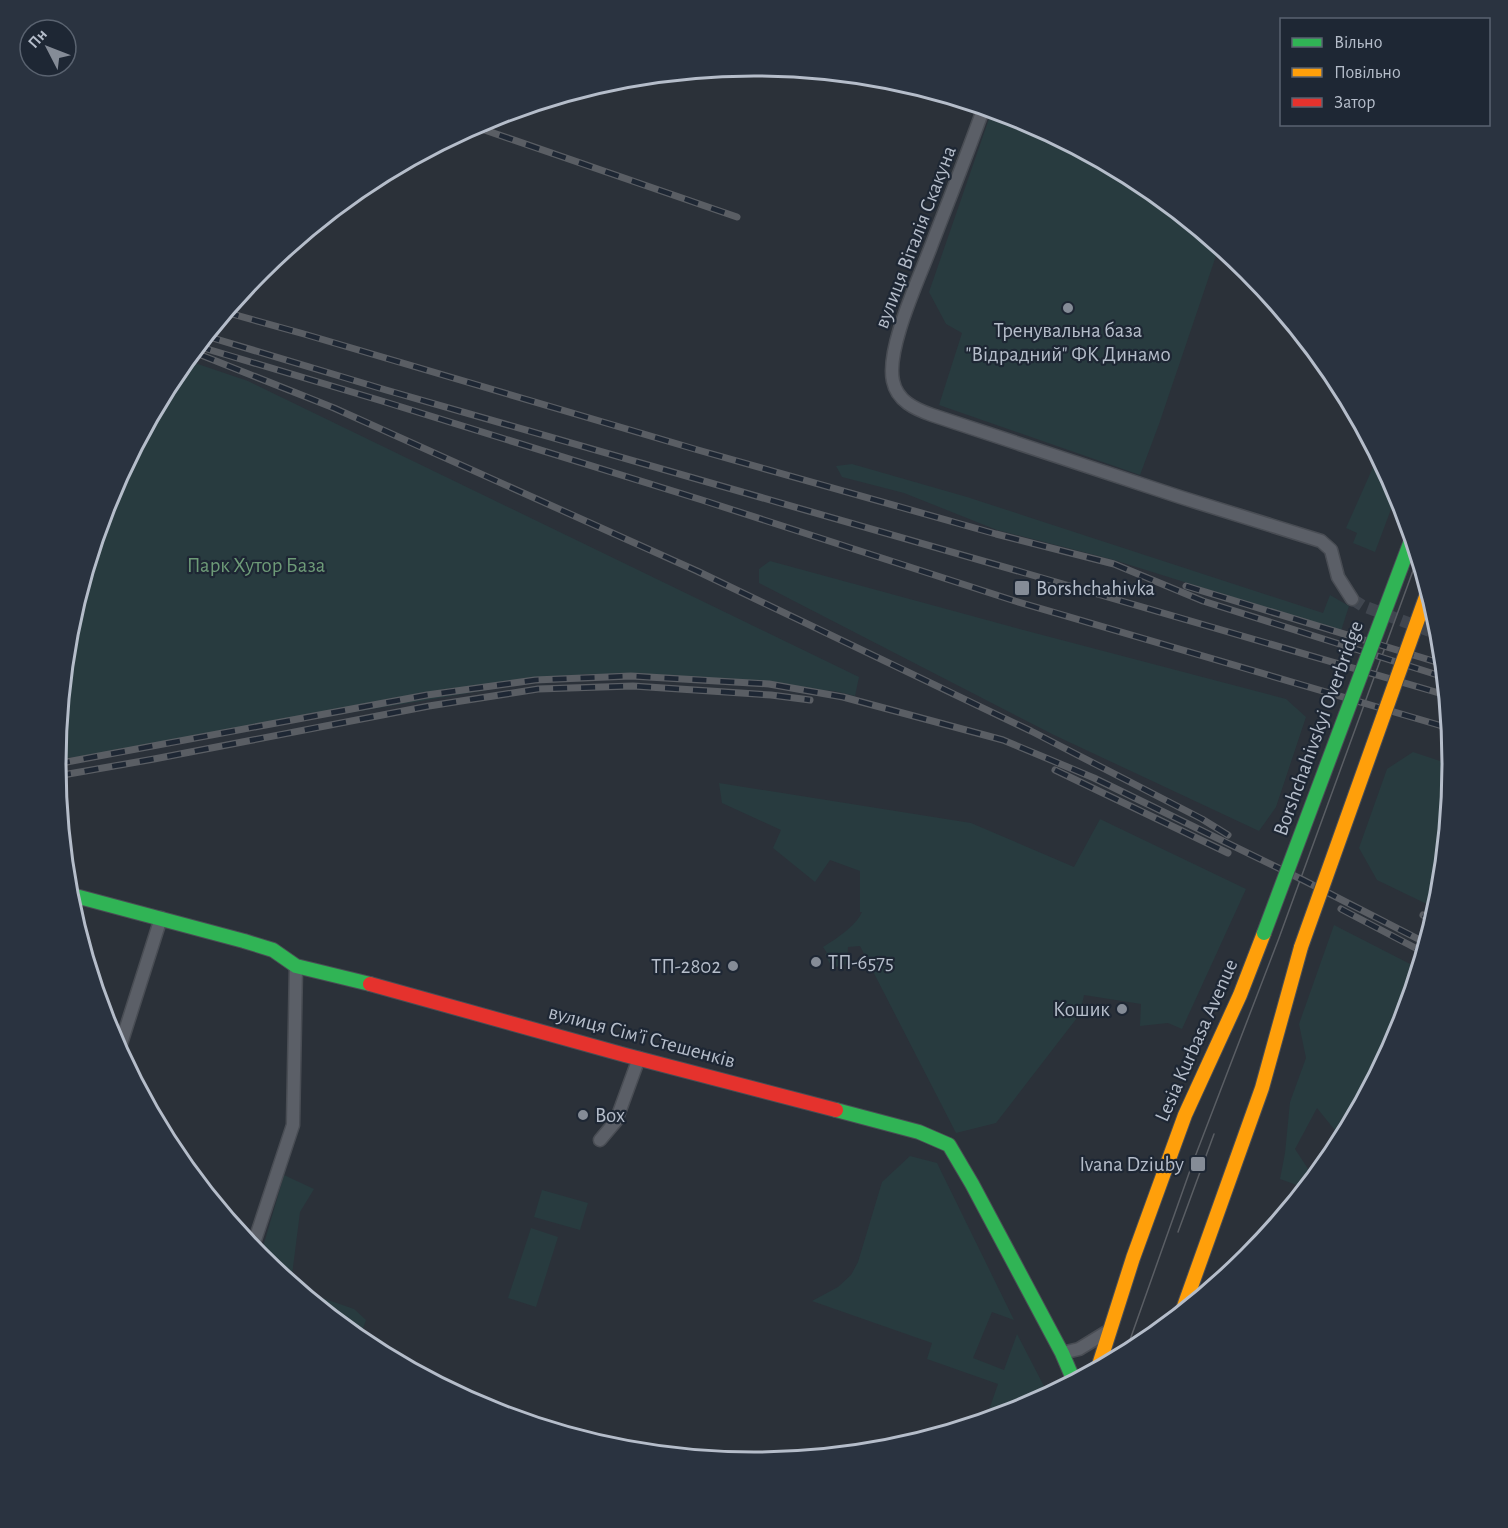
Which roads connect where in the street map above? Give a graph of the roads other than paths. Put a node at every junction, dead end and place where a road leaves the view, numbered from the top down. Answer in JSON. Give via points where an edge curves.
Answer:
{"nodes":[{"id":1,"x":981,"y":115,"type":"edge"},
{"id":2,"x":1407,"y":550,"type":"edge"},
{"id":3,"x":1352,"y":599,"type":"tunnel mouth"},
{"id":4,"x":1423,"y":604,"type":"edge"},
{"id":5,"x":79,"y":897,"type":"edge"},
{"id":6,"x":161,"y":918,"type":"junction"},
{"id":7,"x":1264,"y":933,"type":"joint"},
{"id":8,"x":296,"y":966,"type":"junction"},
{"id":9,"x":123,"y":1038,"type":"edge"},
{"id":10,"x":639,"y":1058,"type":"junction"},
{"id":11,"x":600,"y":1140,"type":"dead end"},
{"id":12,"x":256,"y":1237,"type":"edge"},
{"id":13,"x":1187,"y":1299,"type":"edge"},
{"id":14,"x":1110,"y":1330,"type":"junction"},
{"id":15,"x":1062,"y":1353,"type":"junction"},
{"id":16,"x":1101,"y":1358,"type":"edge"},
{"id":17,"x":1071,"y":1374,"type":"edge"}],
"edges":[{"from":1,"to":3,"type":"street","name":"вулиця Віталія Скакуна","via":[[894,348],[893,382],[900,398],[932,415],[1321,541],[1331,550],[1338,577]]},
{"from":2,"to":7,"type":"main road","name":"Borshchahivskyi Overbridge","bridge":true},
{"from":4,"to":13,"type":"main road","bridge":true,"via":[[1300,947],[1262,1089]]},
{"from":5,"to":6,"type":"main road","name":"вулиця Сімʼї Стешенків"},
{"from":6,"to":8,"type":"main road","name":"вулиця Сімʼї Стешенків","via":[[273,950]]},
{"from":6,"to":9,"type":"street"},
{"from":7,"to":14,"type":"main road","name":"Lesia Kurbasa Avenue","via":[[1185,1115]]},
{"from":8,"to":10,"type":"main road","name":"вулиця Сімʼї Стешенків"},
{"from":8,"to":12,"type":"street","via":[[293,1125]]},
{"from":10,"to":11,"type":"street","via":[[616,1121]]},
{"from":10,"to":15,"type":"main road","name":"вулиця Сімʼї Стешенків","via":[[919,1132],[949,1145]]},
{"from":14,"to":15,"type":"street","via":[[1079,1349]]},
{"from":14,"to":16,"type":"main road","name":"Lesia Kurbasa Avenue"},
{"from":15,"to":17,"type":"main road","name":"вулиця Сімʼї Стешенків"}]}
